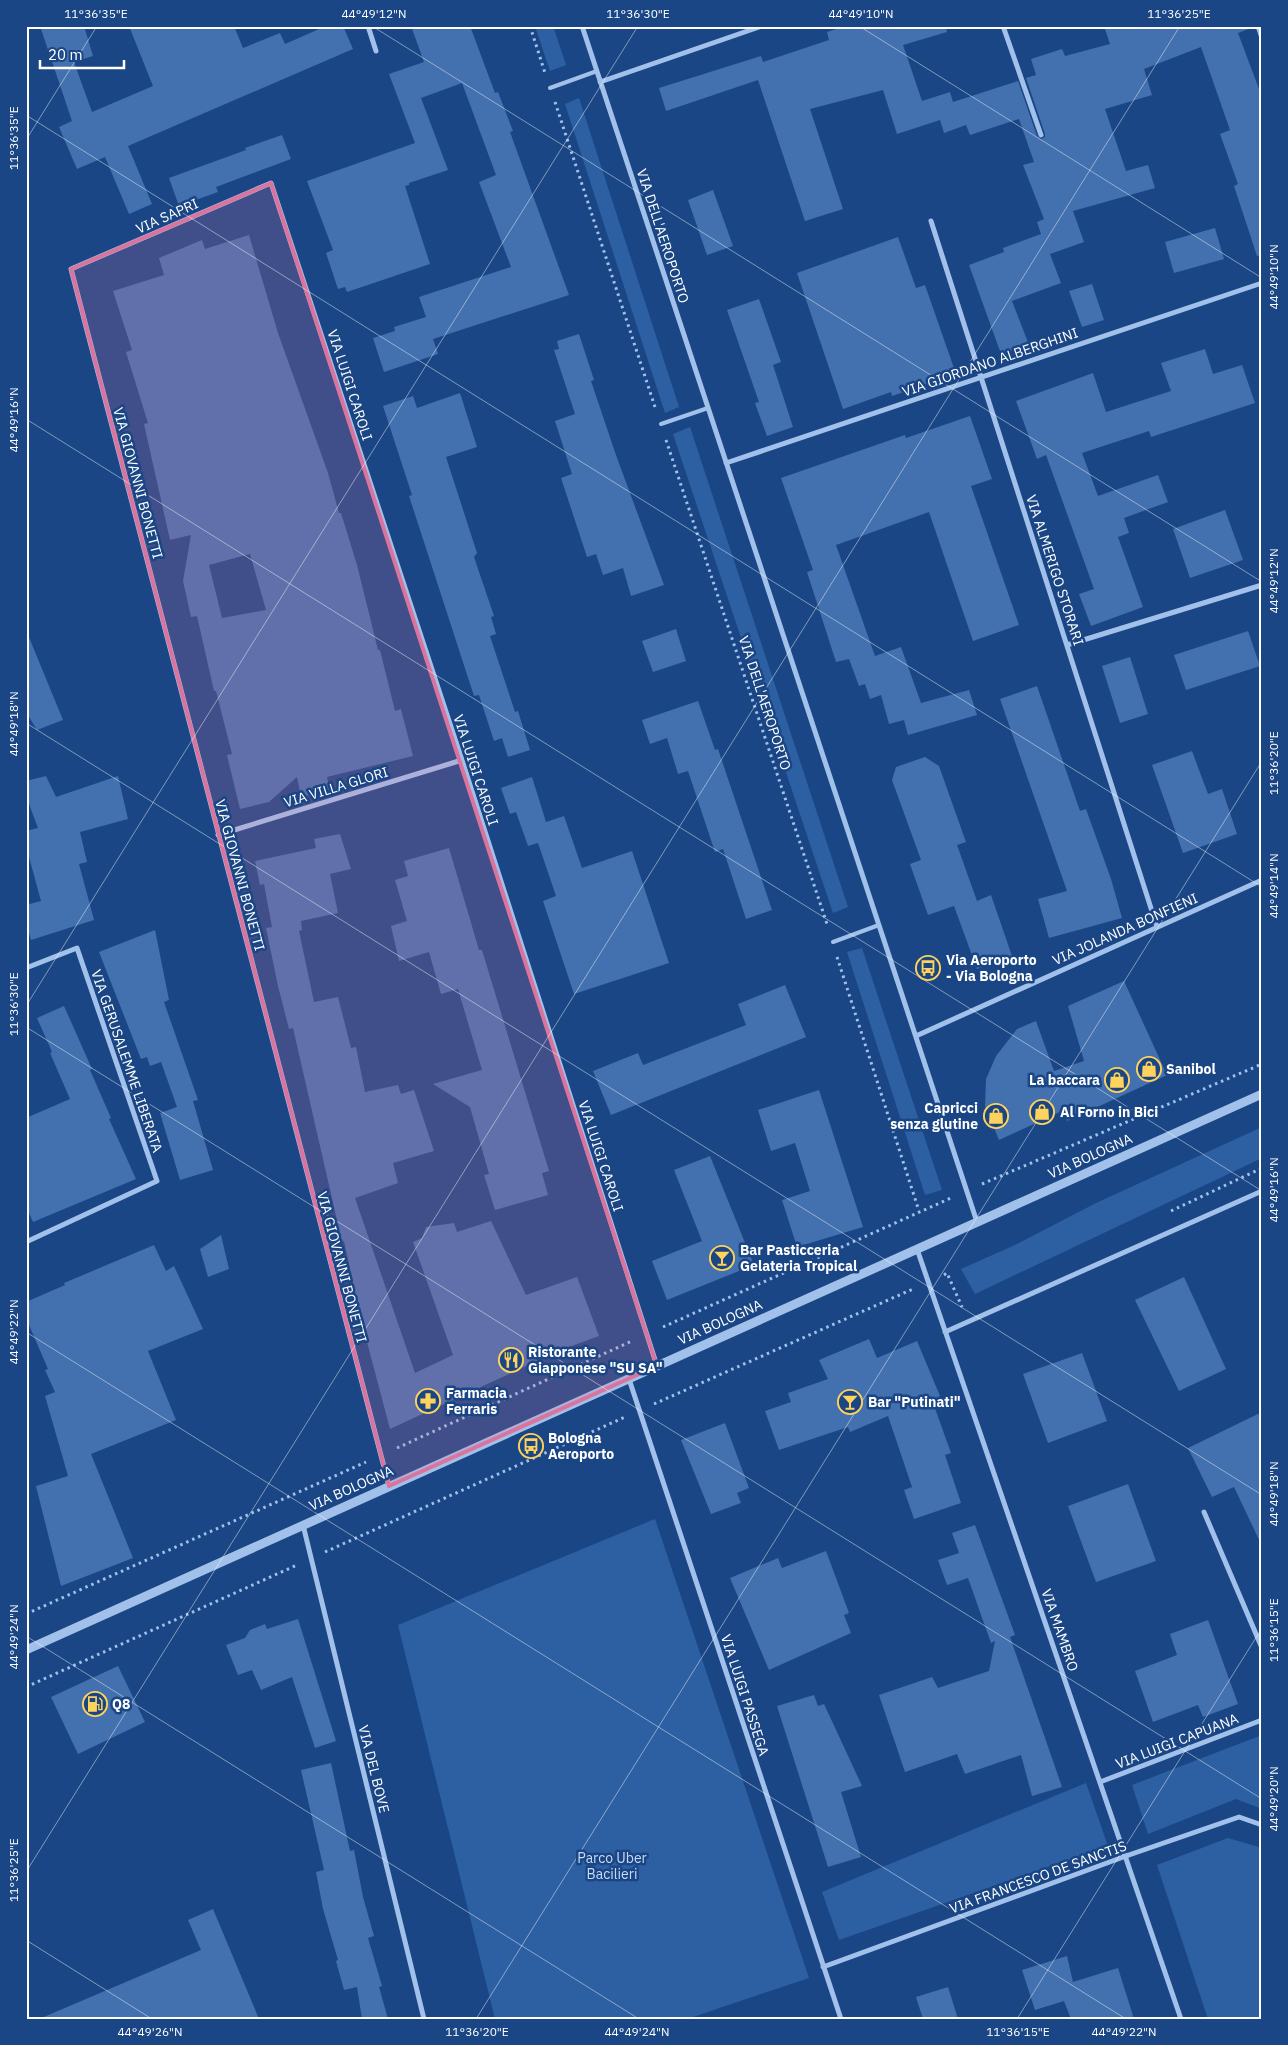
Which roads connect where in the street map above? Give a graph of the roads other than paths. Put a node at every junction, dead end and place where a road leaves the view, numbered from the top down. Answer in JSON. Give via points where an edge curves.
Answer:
{"nodes":[{"id":1,"x":368,"y":26,"type":"edge"},
{"id":2,"x":582,"y":26,"type":"edge"},
{"id":3,"x":762,"y":26,"type":"edge"},
{"id":4,"x":1003,"y":26,"type":"edge"},
{"id":5,"x":1258,"y":26,"type":"edge"},
{"id":6,"x":1262,"y":38,"type":"edge"},
{"id":7,"x":376,"y":51,"type":"dead end"},
{"id":8,"x":597,"y":71,"type":"junction"},
{"id":9,"x":600,"y":82,"type":"junction"},
{"id":10,"x":550,"y":88,"type":"road end"},
{"id":11,"x":1041,"y":135,"type":"dead end"},
{"id":12,"x":271,"y":183,"type":"joint"},
{"id":13,"x":931,"y":221,"type":"dead end"},
{"id":14,"x":71,"y":270,"type":"joint"},
{"id":15,"x":1262,"y":283,"type":"edge"},
{"id":16,"x":981,"y":377,"type":"junction"},
{"id":17,"x":708,"y":408,"type":"junction"},
{"id":18,"x":661,"y":424,"type":"road end"},
{"id":19,"x":726,"y":463,"type":"junction"},
{"id":20,"x":1262,"y":586,"type":"edge"},
{"id":21,"x":1067,"y":645,"type":"junction"},
{"id":22,"x":462,"y":760,"type":"junction"},
{"id":23,"x":218,"y":835,"type":"junction"},
{"id":24,"x":1262,"y":880,"type":"edge"},
{"id":25,"x":879,"y":924,"type":"junction"},
{"id":26,"x":1158,"y":927,"type":"junction"},
{"id":27,"x":833,"y":942,"type":"road end"},
{"id":28,"x":26,"y":968,"type":"edge"},
{"id":29,"x":916,"y":1036,"type":"junction"},
{"id":30,"x":1262,"y":1094,"type":"edge"},
{"id":31,"x":1262,"y":1191,"type":"edge"},
{"id":32,"x":977,"y":1222,"type":"junction"},
{"id":33,"x":26,"y":1242,"type":"edge"},
{"id":34,"x":917,"y":1249,"type":"junction"},
{"id":35,"x":945,"y":1332,"type":"junction"},
{"id":36,"x":657,"y":1366,"type":"junction"},
{"id":37,"x":629,"y":1378,"type":"junction"},
{"id":38,"x":389,"y":1486,"type":"junction"},
{"id":39,"x":1204,"y":1512,"type":"dead end"},
{"id":40,"x":303,"y":1525,"type":"junction"},
{"id":41,"x":1262,"y":1648,"type":"edge"},
{"id":42,"x":26,"y":1650,"type":"edge"},
{"id":43,"x":1262,"y":1720,"type":"edge"},
{"id":44,"x":1100,"y":1782,"type":"junction"},
{"id":45,"x":1262,"y":1825,"type":"edge"},
{"id":46,"x":1126,"y":1856,"type":"junction"},
{"id":47,"x":823,"y":1967,"type":"junction"},
{"id":48,"x":424,"y":2019,"type":"edge"},
{"id":49,"x":841,"y":2019,"type":"edge"},
{"id":50,"x":1181,"y":2019,"type":"edge"}],
"edges":[{"from":1,"to":7,"type":"street"},
{"from":2,"to":8,"type":"street","name":"VIA DELL'AEROPORTO"},
{"from":3,"to":9,"type":"street"},
{"from":4,"to":11,"type":"street"},
{"from":5,"to":6,"type":"street"},
{"from":8,"to":9,"type":"street","name":"VIA DELL'AEROPORTO"},
{"from":8,"to":10,"type":"lane"},
{"from":9,"to":17,"type":"street","name":"VIA DELL'AEROPORTO"},
{"from":12,"to":14,"type":"street","name":"VIA SAPRI"},
{"from":12,"to":22,"type":"street","name":"VIA LUIGI CAROLI"},
{"from":13,"to":16,"type":"street","name":"VIA ALMERIGO STORARI"},
{"from":14,"to":23,"type":"street","name":"VIA GIOVANNI BONETTI"},
{"from":15,"to":16,"type":"street","name":"VIA GIORDANO ALBERGHINI"},
{"from":16,"to":19,"type":"street","name":"VIA GIORDANO ALBERGHINI"},
{"from":16,"to":21,"type":"street","name":"VIA ALMERIGO STORARI"},
{"from":17,"to":18,"type":"lane"},
{"from":17,"to":19,"type":"street","name":"VIA DELL'AEROPORTO"},
{"from":19,"to":25,"type":"street","name":"VIA DELL'AEROPORTO"},
{"from":20,"to":21,"type":"street"},
{"from":21,"to":26,"type":"street","name":"VIA ALMERIGO STORARI"},
{"from":22,"to":23,"type":"street","name":"VIA VILLA GLORI"},
{"from":22,"to":36,"type":"street","name":"VIA LUIGI CAROLI"},
{"from":23,"to":38,"type":"street","name":"VIA GIOVANNI BONETTI"},
{"from":24,"to":26,"type":"street","name":"VIA JOLANDA BONFIENI"},
{"from":25,"to":27,"type":"lane"},
{"from":25,"to":29,"type":"street","name":"VIA DELL'AEROPORTO"},
{"from":26,"to":29,"type":"street","name":"VIA JOLANDA BONFIENI"},
{"from":28,"to":33,"type":"street","name":"VIA GERUSALEMME LIBERATA","via":[[77,948],[157,1181]]},
{"from":29,"to":32,"type":"street","name":"VIA DELL'AEROPORTO"},
{"from":30,"to":32,"type":"street","name":"VIA BOLOGNA"},
{"from":31,"to":35,"type":"street"},
{"from":32,"to":34,"type":"street","name":"VIA BOLOGNA"},
{"from":34,"to":35,"type":"street","name":"VIA MAMBRO"},
{"from":34,"to":36,"type":"street","name":"VIA BOLOGNA"},
{"from":35,"to":44,"type":"street","name":"VIA MAMBRO"},
{"from":36,"to":37,"type":"street","name":"VIA BOLOGNA"},
{"from":37,"to":38,"type":"street","name":"VIA BOLOGNA"},
{"from":37,"to":47,"type":"street","name":"VIA LUIGI PASSEGA"},
{"from":38,"to":40,"type":"street","name":"VIA BOLOGNA"},
{"from":39,"to":41,"type":"street"},
{"from":40,"to":42,"type":"street","name":"VIA BOLOGNA"},
{"from":40,"to":48,"type":"street","name":"VIA DEL BOVE"},
{"from":43,"to":44,"type":"street","name":"VIA LUIGI CAPUANA"},
{"from":44,"to":46,"type":"street","name":"VIA MAMBRO"},
{"from":45,"to":46,"type":"street","name":"VIA FRANCESCO DE SANCTIS","via":[[1238,1817]]},
{"from":46,"to":47,"type":"street","name":"VIA FRANCESCO DE SANCTIS"},
{"from":46,"to":50,"type":"street","name":"VIA MAMBRO"},
{"from":47,"to":49,"type":"street","name":"VIA LUIGI PASSEGA"}]}
